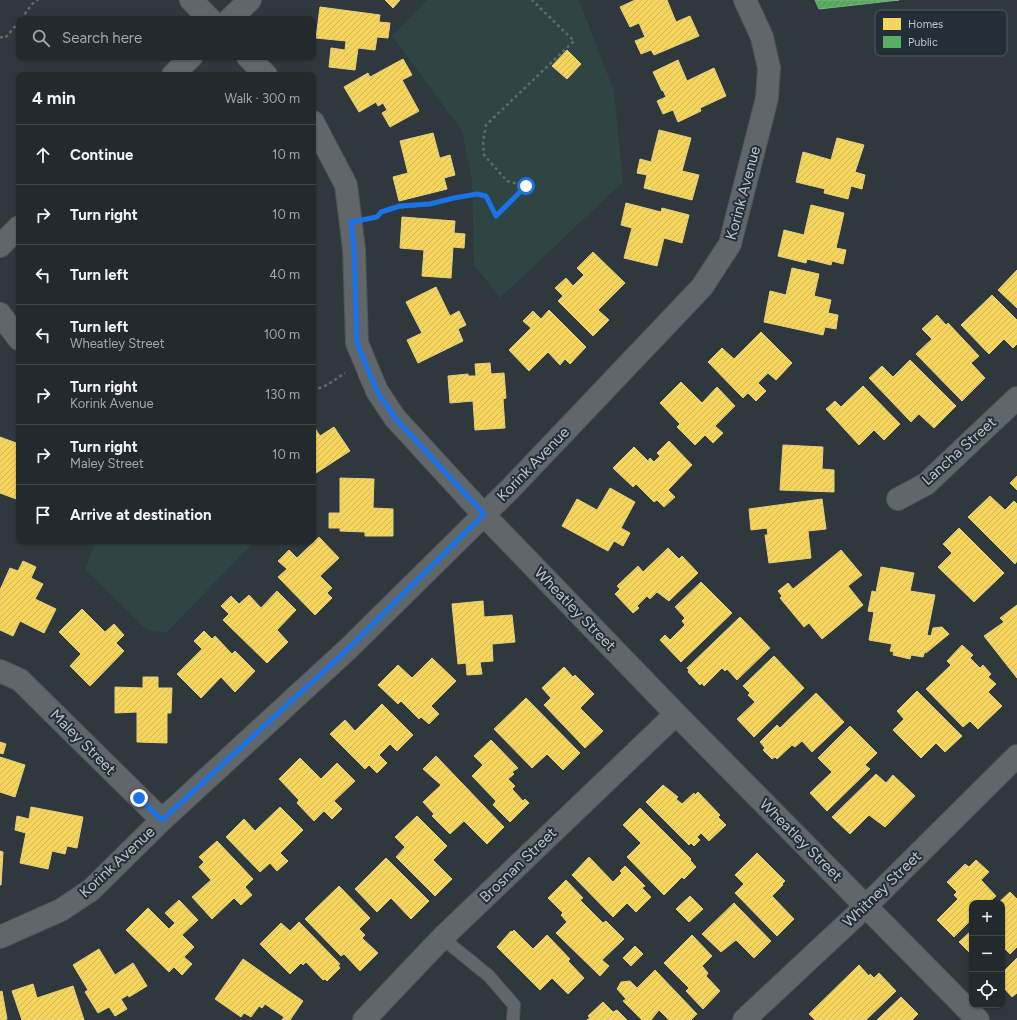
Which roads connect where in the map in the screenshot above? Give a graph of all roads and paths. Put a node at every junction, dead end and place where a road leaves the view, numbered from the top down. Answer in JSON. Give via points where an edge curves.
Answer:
{"nodes":[{"id":1,"x":38,"y":0,"type":"edge"},
{"id":2,"x":191,"y":0,"type":"edge"},
{"id":3,"x":250,"y":0,"type":"edge"},
{"id":4,"x":532,"y":0,"type":"edge"},
{"id":5,"x":745,"y":0,"type":"edge"},
{"id":6,"x":23,"y":16,"type":"edge"},
{"id":7,"x":207,"y":16,"type":"edge"},
{"id":8,"x":233,"y":16,"type":"edge"},
{"id":9,"x":16,"y":25,"type":"edge"},
{"id":10,"x":0,"y":37,"type":"edge"},
{"id":11,"x":188,"y":60,"type":"edge"},
{"id":12,"x":251,"y":60,"type":"edge"},
{"id":13,"x":176,"y":72,"type":"edge"},
{"id":14,"x":263,"y":72,"type":"edge"},
{"id":15,"x":316,"y":128,"type":"edge"},
{"id":16,"x":351,"y":222,"type":"junction"},
{"id":17,"x":16,"y":230,"type":"edge"},
{"id":18,"x":0,"y":246,"type":"edge"},
{"id":19,"x":0,"y":314,"type":"edge"},
{"id":20,"x":16,"y":335,"type":"edge"},
{"id":21,"x":364,"y":360,"type":"junction"},
{"id":22,"x":316,"y":390,"type":"edge"},
{"id":23,"x":1017,"y":398,"type":"edge"},
{"id":24,"x":898,"y":499,"type":"dead end"},
{"id":25,"x":484,"y":514,"type":"junction"},
{"id":26,"x":0,"y":671,"type":"edge"},
{"id":27,"x":676,"y":714,"type":"junction"},
{"id":28,"x":1017,"y":756,"type":"edge"},
{"id":29,"x":162,"y":820,"type":"junction"},
{"id":30,"x":866,"y":906,"type":"junction"},
{"id":31,"x":0,"y":937,"type":"edge"},
{"id":32,"x":442,"y":938,"type":"junction"},
{"id":33,"x":364,"y":1020,"type":"edge"},
{"id":34,"x":513,"y":1020,"type":"edge"},
{"id":35,"x":744,"y":1020,"type":"edge"},
{"id":36,"x":978,"y":1020,"type":"edge"}],
"edges":[{"from":1,"to":6,"type":"path"},
{"from":2,"to":7,"type":"street"},
{"from":3,"to":8,"type":"street"},
{"from":4,"to":16,"type":"path","via":[[574,41],[486,125],[483,142],[484,155],[506,181],[526,186],[496,216],[486,196],[477,194],[430,204],[400,206],[381,212],[377,217]]},
{"from":5,"to":25,"type":"street","name":"Korink Avenue","via":[[762,37],[769,68],[768,90],[730,244],[702,287]]},
{"from":9,"to":10,"type":"path","via":[[5,38]]},
{"from":11,"to":13,"type":"street"},
{"from":12,"to":14,"type":"street"},
{"from":15,"to":16,"type":"street","name":"Wheatley Street","via":[[346,185]]},
{"from":16,"to":21,"type":"street","name":"Wheatley Street","via":[[357,343]]},
{"from":17,"to":18,"type":"street"},
{"from":19,"to":20,"type":"street"},
{"from":21,"to":22,"type":"path"},
{"from":21,"to":25,"type":"street","name":"Wheatley Street","via":[[377,391],[395,418]]},
{"from":23,"to":24,"type":"street","name":"Lancha Street","via":[[926,484]]},
{"from":25,"to":27,"type":"street","name":"Wheatley Street"},
{"from":25,"to":29,"type":"street","name":"Korink Avenue","via":[[349,648]]},
{"from":26,"to":29,"type":"street","name":"Maley Street","via":[[20,680]]},
{"from":27,"to":30,"type":"street","name":"Wheatley Street"},
{"from":27,"to":32,"type":"street","name":"Brosnan Street"},
{"from":28,"to":30,"type":"street","name":"Whitney Street"},
{"from":29,"to":31,"type":"street","name":"Korink Avenue","via":[[91,890],[61,910]]},
{"from":30,"to":35,"type":"street","name":"Whitney Street"},
{"from":30,"to":36,"type":"street","name":"Wheatley Street"},
{"from":32,"to":33,"type":"street","name":"Brosnan Street"},
{"from":32,"to":34,"type":"lane","via":[[489,976],[514,1005]]}]}
